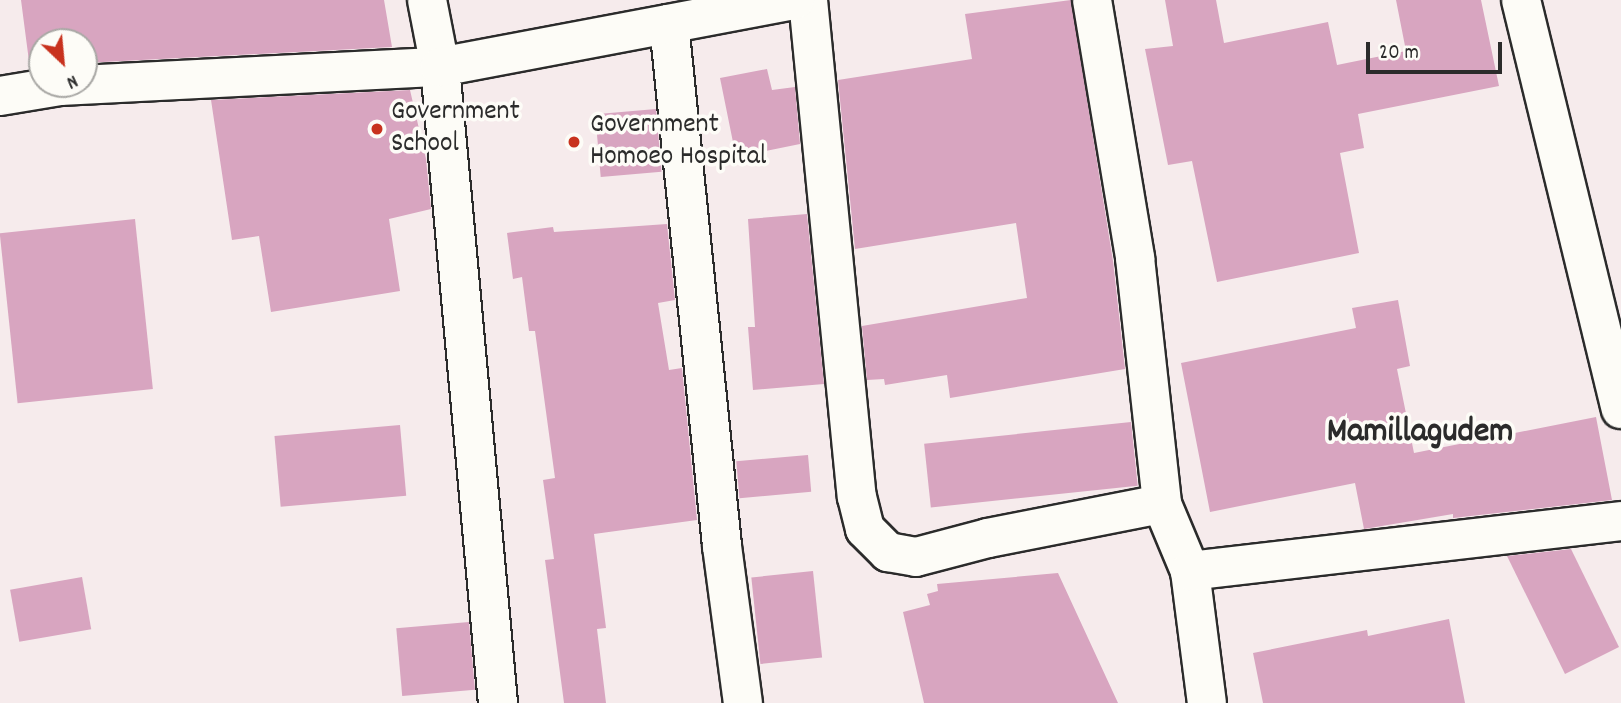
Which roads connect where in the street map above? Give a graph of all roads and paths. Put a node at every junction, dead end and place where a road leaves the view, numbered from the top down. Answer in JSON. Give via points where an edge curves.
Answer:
{"nodes":[{"id":1,"x":427,"y":0,"type":"edge"},
{"id":2,"x":795,"y":0,"type":"edge"},
{"id":3,"x":808,"y":0,"type":"edge"},
{"id":4,"x":1093,"y":0,"type":"edge"},
{"id":5,"x":1521,"y":0,"type":"edge"},
{"id":6,"x":669,"y":24,"type":"junction"},
{"id":7,"x":440,"y":67,"type":"junction"},
{"id":8,"x":0,"y":96,"type":"edge"},
{"id":9,"x":1621,"y":409,"type":"edge"},
{"id":10,"x":1162,"y":504,"type":"junction"},
{"id":11,"x":1621,"y":521,"type":"edge"},
{"id":12,"x":1189,"y":571,"type":"junction"},
{"id":13,"x":498,"y":703,"type":"edge"},
{"id":14,"x":744,"y":703,"type":"edge"},
{"id":15,"x":1207,"y":703,"type":"edge"}],
"edges":[{"from":1,"to":7,"type":"street"},
{"from":2,"to":6,"type":"street"},
{"from":3,"to":10,"type":"street","via":[[857,497],[865,529],[888,552],[916,556]]},
{"from":4,"to":10,"type":"street","via":[[1135,258]]},
{"from":5,"to":9,"type":"street"},
{"from":6,"to":7,"type":"street"},
{"from":6,"to":14,"type":"street","via":[[722,546]]},
{"from":7,"to":8,"type":"street","via":[[60,86]]},
{"from":7,"to":13,"type":"street"},
{"from":10,"to":12,"type":"street"},
{"from":11,"to":12,"type":"street"},
{"from":12,"to":15,"type":"street"}]}
